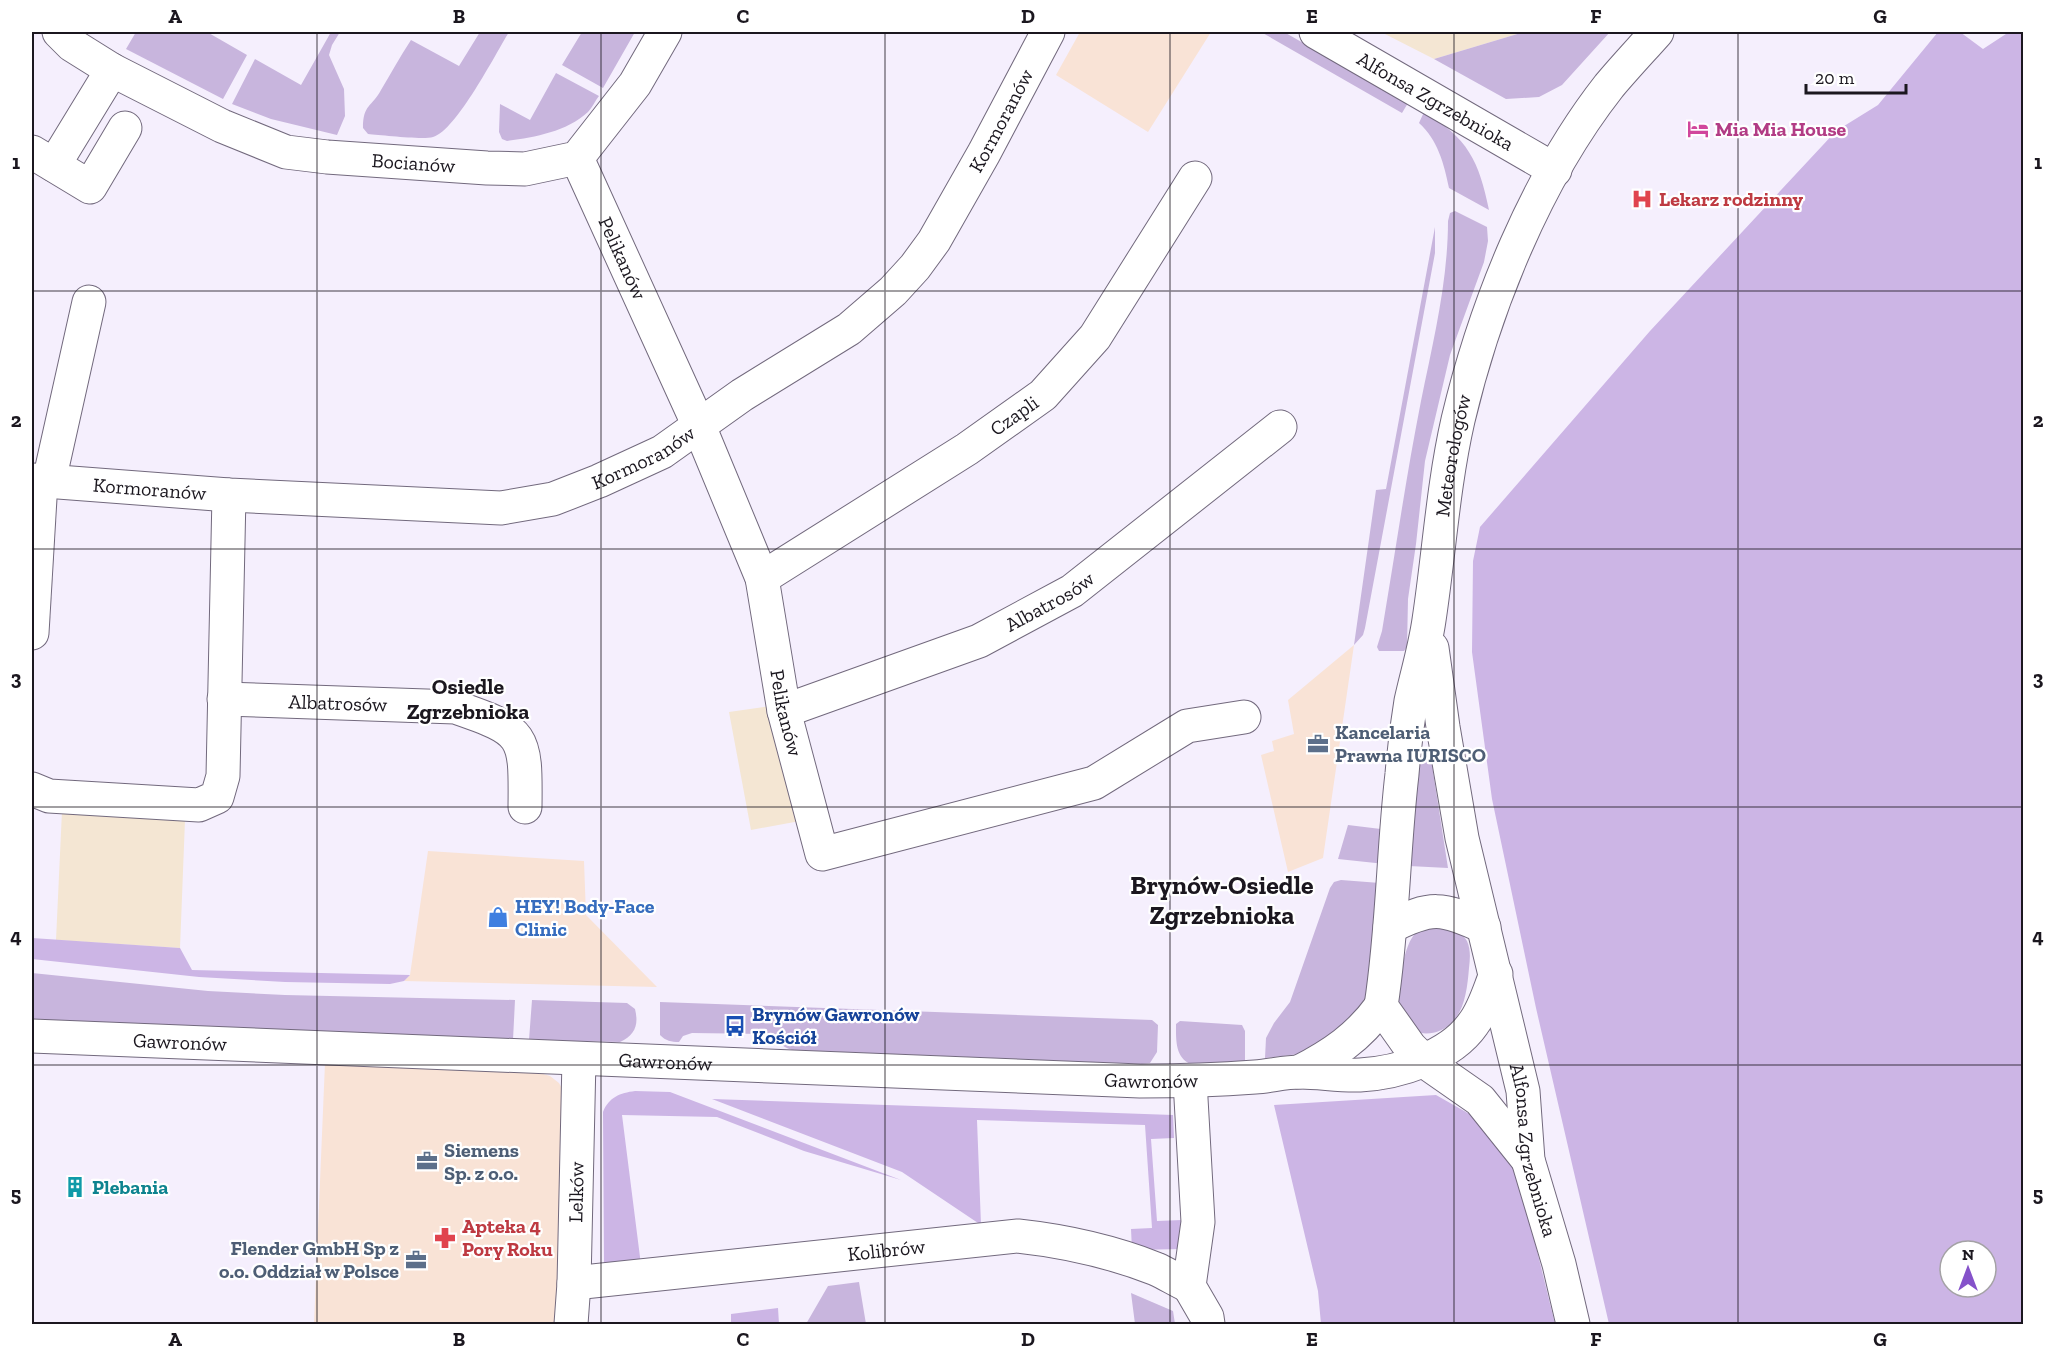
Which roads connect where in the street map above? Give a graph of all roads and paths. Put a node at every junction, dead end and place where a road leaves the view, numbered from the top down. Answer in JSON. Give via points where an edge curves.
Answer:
{"nodes":[{"id":1,"x":59,"y":32,"type":"edge"},
{"id":2,"x":665,"y":32,"type":"edge"},
{"id":3,"x":1048,"y":32,"type":"edge"},
{"id":4,"x":1316,"y":32,"type":"edge"},
{"id":5,"x":1657,"y":32,"type":"edge"},
{"id":6,"x":112,"y":70,"type":"junction"},
{"id":7,"x":125,"y":128,"type":"dead end"},
{"id":8,"x":577,"y":158,"type":"junction"},
{"id":9,"x":43,"y":159,"type":"edge"},
{"id":10,"x":1555,"y":170,"type":"junction"},
{"id":11,"x":1195,"y":178,"type":"dead end"},
{"id":12,"x":89,"y":302,"type":"dead end"},
{"id":13,"x":699,"y":426,"type":"junction"},
{"id":14,"x":1280,"y":427,"type":"dead end"},
{"id":15,"x":41,"y":481,"type":"edge"},
{"id":16,"x":229,"y":495,"type":"junction"},
{"id":17,"x":762,"y":578,"type":"junction"},
{"id":18,"x":1429,"y":623,"type":"junction"},
{"id":19,"x":32,"y":633,"type":"edge"},
{"id":20,"x":224,"y":699,"type":"junction"},
{"id":21,"x":784,"y":711,"type":"junction"},
{"id":22,"x":1244,"y":717,"type":"dead end"},
{"id":23,"x":32,"y":789,"type":"edge"},
{"id":24,"x":525,"y":807,"type":"dead end"},
{"id":25,"x":1390,"y":927,"type":"junction"},
{"id":26,"x":1484,"y":927,"type":"junction"},
{"id":27,"x":1496,"y":974,"type":"junction"},
{"id":28,"x":1381,"y":1006,"type":"junction"},
{"id":29,"x":32,"y":1036,"type":"edge"},
{"id":30,"x":579,"y":1059,"type":"junction"},
{"id":31,"x":1424,"y":1061,"type":"junction"},
{"id":32,"x":1299,"y":1072,"type":"junction"},
{"id":33,"x":1190,"y":1081,"type":"junction"},
{"id":34,"x":1528,"y":1160,"type":"junction"},
{"id":35,"x":574,"y":1282,"type":"junction"},
{"id":36,"x":1189,"y":1286,"type":"junction"},
{"id":37,"x":571,"y":1324,"type":"edge"},
{"id":38,"x":1208,"y":1324,"type":"edge"},
{"id":39,"x":1573,"y":1324,"type":"edge"}],
"edges":[{"from":1,"to":6,"type":"street","name":"Bocianów"},
{"from":2,"to":8,"type":"street","via":[[635,84]]},
{"from":3,"to":13,"type":"street","name":"Kormoranów","via":[[934,241],[915,267],[849,329],[741,395]]},
{"from":4,"to":10,"type":"street","name":"Alfonsa Zgrzebnioka"},
{"from":5,"to":10,"type":"street","name":"Meteorologów","via":[[1603,95]]},
{"from":6,"to":8,"type":"street","name":"Bocianów","via":[[222,126],[286,152],[327,158],[525,169]]},
{"from":6,"to":9,"type":"street"},
{"from":7,"to":9,"type":"street","via":[[90,187]]},
{"from":8,"to":13,"type":"street","name":"Pelikanów"},
{"from":10,"to":18,"type":"street","name":"Meteorologów","via":[[1521,233],[1471,371],[1448,479]]},
{"from":11,"to":17,"type":"street","name":"Czapli","via":[[1095,337],[1043,394],[968,449]]},
{"from":12,"to":15,"type":"street"},
{"from":13,"to":16,"type":"street","name":"Kormoranów","via":[[662,452],[600,481],[553,499],[501,507]]},
{"from":13,"to":17,"type":"street","name":"Pelikanów"},
{"from":14,"to":21,"type":"street","name":"Albatrosów","via":[[1072,591],[979,641]]},
{"from":15,"to":16,"type":"street","name":"Kormoranów"},
{"from":15,"to":19,"type":"street"},
{"from":16,"to":20,"type":"street"},
{"from":17,"to":21,"type":"street","name":"Pelikanów"},
{"from":18,"to":25,"type":"street","name":"Meteorologów","via":[[1411,705],[1402,774]]},
{"from":18,"to":26,"type":"street","via":[[1453,790]]},
{"from":20,"to":23,"type":"street","via":[[223,776],[217,797],[199,805],[49,796]]},
{"from":20,"to":24,"type":"street","name":"Albatrosów","via":[[455,707],[484,717],[504,726],[520,742],[525,765]]},
{"from":21,"to":22,"type":"street","name":"Pelikanów","via":[[822,854],[1094,783],[1187,726]]},
{"from":25,"to":26,"type":"street","via":[[1420,913],[1435,911]]},
{"from":25,"to":28,"type":"street"},
{"from":26,"to":27,"type":"street"},
{"from":27,"to":31,"type":"street","via":[[1474,1023],[1452,1045]]},
{"from":27,"to":34,"type":"street","name":"Alfonsa Zgrzebnioka","via":[[1523,1091]]},
{"from":28,"to":31,"type":"street"},
{"from":28,"to":32,"type":"street","via":[[1355,1036],[1331,1055]]},
{"from":29,"to":30,"type":"street","name":"Gawronów"},
{"from":30,"to":33,"type":"street","name":"Gawronów"},
{"from":30,"to":35,"type":"street","name":"Lelków"},
{"from":31,"to":32,"type":"street","name":"Gawronów","via":[[1359,1075]]},
{"from":31,"to":34,"type":"street","via":[[1480,1100]]},
{"from":32,"to":33,"type":"street","name":"Gawronów"},
{"from":33,"to":36,"type":"street","via":[[1198,1222]]},
{"from":34,"to":39,"type":"street","name":"Alfonsa Zgrzebnioka"},
{"from":35,"to":36,"type":"street","name":"Kolibrów","via":[[1018,1236],[1106,1253],[1155,1269]]},
{"from":35,"to":37,"type":"street","name":"Lelków"},
{"from":36,"to":38,"type":"street"}]}
